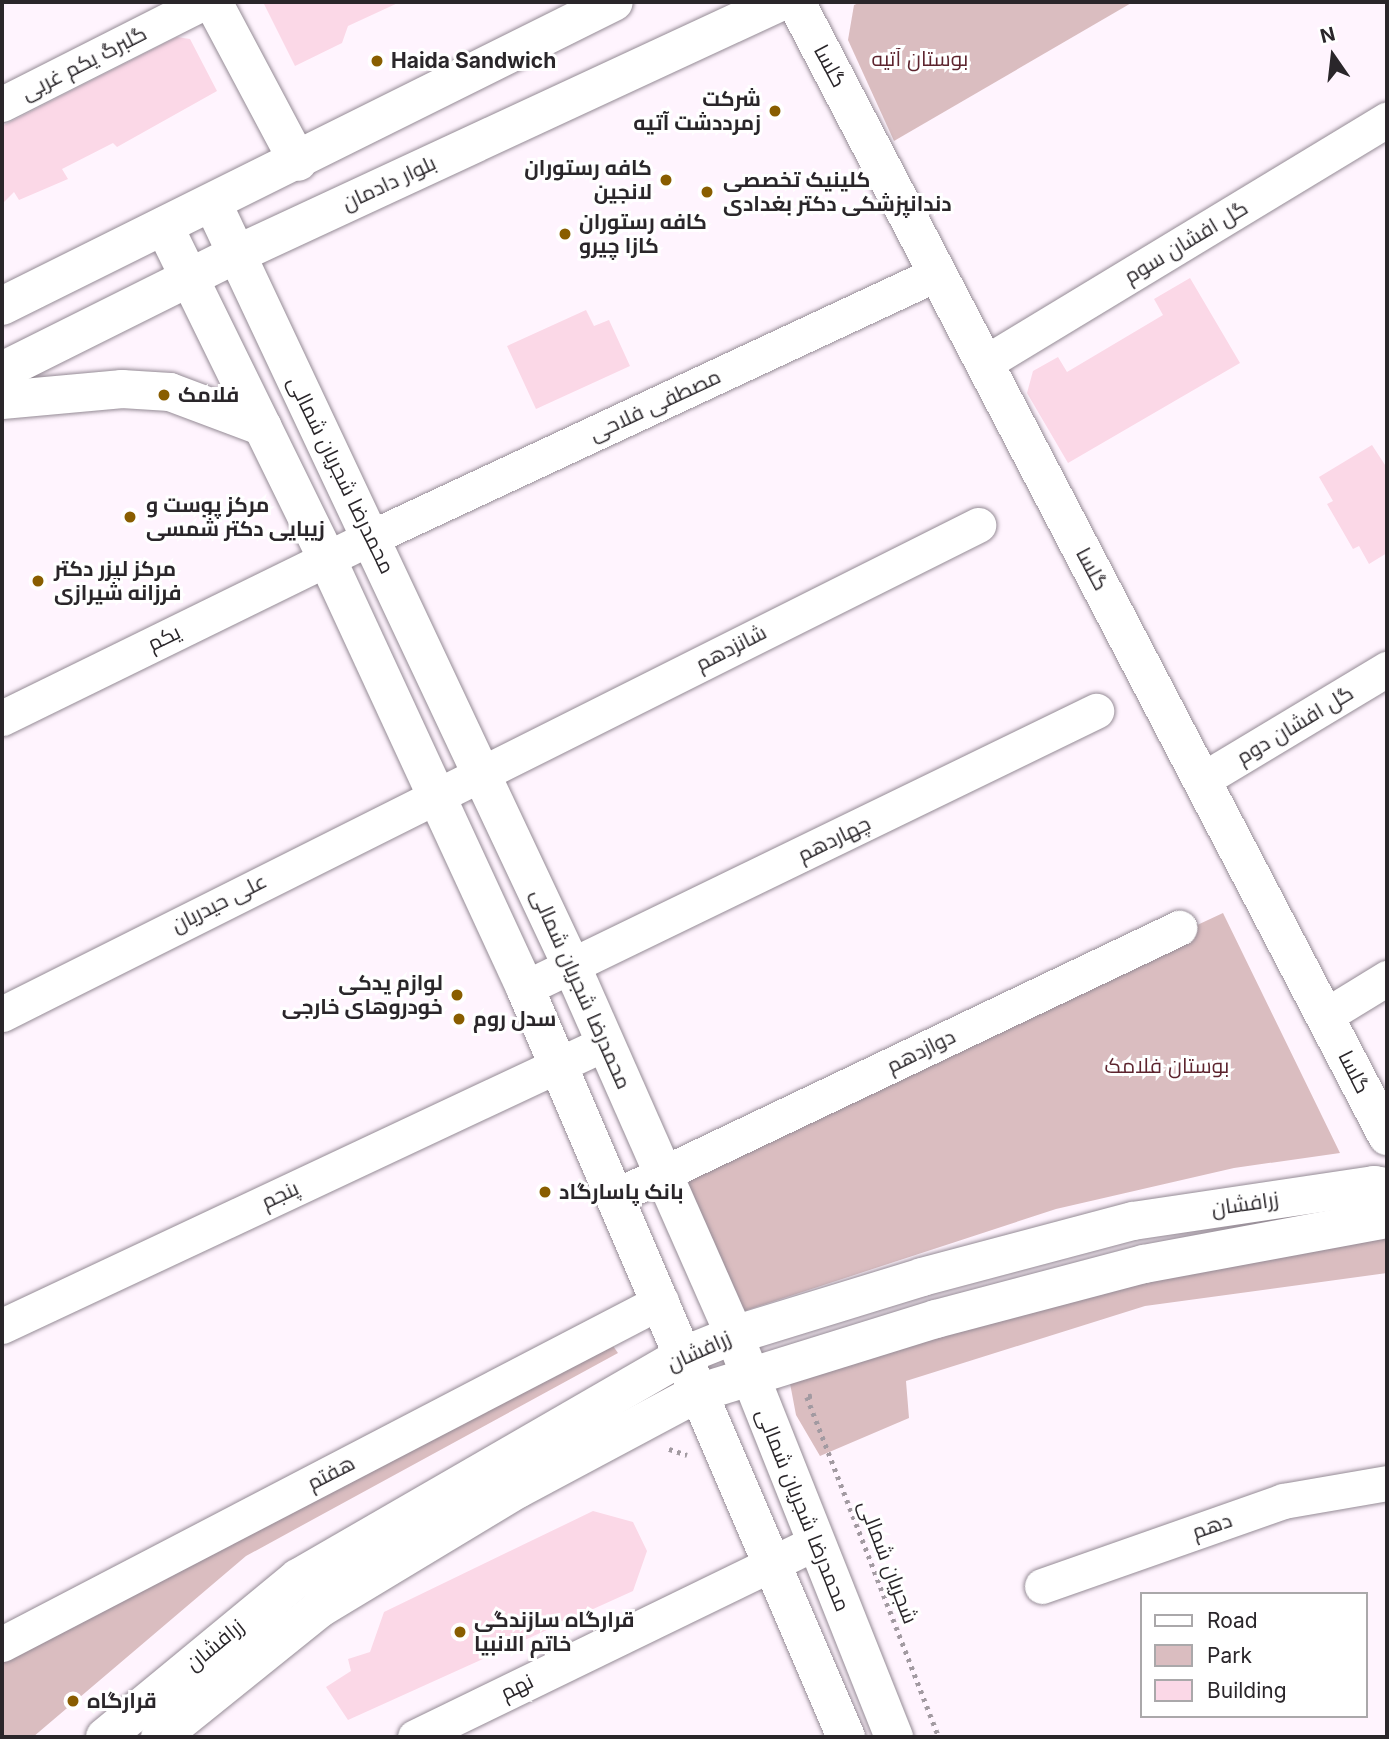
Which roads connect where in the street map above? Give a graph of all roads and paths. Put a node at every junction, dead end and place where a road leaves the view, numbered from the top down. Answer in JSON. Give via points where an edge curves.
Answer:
{"nodes":[{"id":1,"x":205,"y":2,"type":"edge"},
{"id":2,"x":213,"y":2,"type":"edge"},
{"id":3,"x":614,"y":2,"type":"edge"},
{"id":4,"x":780,"y":2,"type":"edge"},
{"id":5,"x":796,"y":2,"type":"edge"},
{"id":6,"x":2,"y":104,"type":"edge"},
{"id":7,"x":1387,"y":120,"type":"edge"},
{"id":8,"x":298,"y":162,"type":"junction"},
{"id":9,"x":213,"y":204,"type":"junction"},
{"id":10,"x":164,"y":226,"type":"junction"},
{"id":11,"x":235,"y":255,"type":"junction"},
{"id":12,"x":938,"y":273,"type":"junction"},
{"id":13,"x":191,"y":277,"type":"junction"},
{"id":14,"x":2,"y":306,"type":"edge"},
{"id":15,"x":985,"y":363,"type":"junction"},
{"id":16,"x":2,"y":372,"type":"edge"},
{"id":17,"x":2,"y":400,"type":"edge"},
{"id":18,"x":263,"y":426,"type":"junction"},
{"id":19,"x":978,"y":525,"type":"dead end"},
{"id":20,"x":372,"y":537,"type":"junction"},
{"id":21,"x":327,"y":559,"type":"junction"},
{"id":22,"x":1387,"y":669,"type":"edge"},
{"id":23,"x":1096,"y":711,"type":"dead end"},
{"id":24,"x":2,"y":718,"type":"edge"},
{"id":25,"x":483,"y":772,"type":"junction"},
{"id":26,"x":1202,"y":780,"type":"junction"},
{"id":27,"x":436,"y":793,"type":"junction"},
{"id":28,"x":1179,"y":928,"type":"dead end"},
{"id":29,"x":572,"y":967,"type":"junction"},
{"id":30,"x":1387,"y":978,"type":"edge"},
{"id":31,"x":525,"y":988,"type":"junction"},
{"id":32,"x":2,"y":1013,"type":"edge"},
{"id":33,"x":1325,"y":1016,"type":"junction"},
{"id":34,"x":605,"y":1043,"type":"junction"},
{"id":35,"x":559,"y":1064,"type":"junction"},
{"id":36,"x":1387,"y":1136,"type":"edge"},
{"id":37,"x":663,"y":1174,"type":"junction"},
{"id":38,"x":1387,"y":1188,"type":"edge"},
{"id":39,"x":615,"y":1196,"type":"junction"},
{"id":40,"x":1387,"y":1219,"type":"edge"},
{"id":41,"x":661,"y":1301,"type":"junction"},
{"id":42,"x":2,"y":1326,"type":"edge"},
{"id":43,"x":734,"y":1335,"type":"junction"},
{"id":44,"x":682,"y":1356,"type":"junction"},
{"id":45,"x":750,"y":1374,"type":"junction"},
{"id":46,"x":698,"y":1393,"type":"junction"},
{"id":47,"x":807,"y":1397,"type":"dead end"},
{"id":48,"x":1387,"y":1483,"type":"edge"},
{"id":49,"x":816,"y":1542,"type":"junction"},
{"id":50,"x":770,"y":1562,"type":"junction"},
{"id":51,"x":1042,"y":1586,"type":"dead end"},
{"id":52,"x":2,"y":1644,"type":"edge"},
{"id":53,"x":890,"y":1729,"type":"edge"},
{"id":54,"x":105,"y":1737,"type":"edge"},
{"id":55,"x":160,"y":1737,"type":"edge"},
{"id":56,"x":415,"y":1737,"type":"edge"},
{"id":57,"x":847,"y":1737,"type":"edge"},
{"id":58,"x":939,"y":1737,"type":"edge"}],
"edges":[{"from":1,"to":6,"type":"street","name":"گلبرگ یکم غربی"},
{"from":2,"to":8,"type":"street"},
{"from":3,"to":8,"type":"street"},
{"from":4,"to":11,"type":"street","name":"بلوار دادمان"},
{"from":5,"to":12,"type":"street","name":"گلسا"},
{"from":7,"to":15,"type":"street","name":"گل افشان سوم"},
{"from":8,"to":9,"type":"street"},
{"from":9,"to":10,"type":"street"},
{"from":9,"to":11,"type":"street","name":"محمدرضا شجریان شمالی"},
{"from":10,"to":13,"type":"street"},
{"from":10,"to":14,"type":"street"},
{"from":11,"to":13,"type":"street","name":"بلوار دادمان"},
{"from":11,"to":20,"type":"street","name":"محمدرضا شجریان شمالی"},
{"from":12,"to":15,"type":"street","name":"گلسا"},
{"from":12,"to":20,"type":"street","name":"مصطفی فلاحی"},
{"from":13,"to":16,"type":"street","name":"بلوار دادمان"},
{"from":13,"to":18,"type":"street"},
{"from":15,"to":26,"type":"street","name":"گلسا"},
{"from":17,"to":18,"type":"street","via":[[122,389],[170,392]]},
{"from":18,"to":21,"type":"street"},
{"from":19,"to":25,"type":"street","name":"شانزدهم"},
{"from":20,"to":21,"type":"street","name":"مصطفی فلاحی"},
{"from":20,"to":25,"type":"street","name":"محمدرضا شجریان شمالی"},
{"from":21,"to":24,"type":"street","name":"یکم"},
{"from":21,"to":27,"type":"street"},
{"from":22,"to":26,"type":"street","name":"گل افشان دوم"},
{"from":23,"to":29,"type":"street","name":"چهاردهم"},
{"from":25,"to":27,"type":"street","name":"شانزدهم"},
{"from":25,"to":29,"type":"street","name":"محمدرضا شجریان شمالی"},
{"from":26,"to":33,"type":"street","name":"گلسا"},
{"from":27,"to":31,"type":"street"},
{"from":27,"to":32,"type":"street","name":"علی حیدریان"},
{"from":28,"to":37,"type":"street","name":"دوازدهم"},
{"from":29,"to":31,"type":"street","name":"چهاردهم"},
{"from":29,"to":34,"type":"street","name":"محمدرضا شجریان شمالی"},
{"from":30,"to":33,"type":"street"},
{"from":31,"to":35,"type":"street"},
{"from":33,"to":36,"type":"street","name":"گلسا"},
{"from":34,"to":35,"type":"street","name":"پنجم"},
{"from":34,"to":37,"type":"street","name":"محمدرضا شجریان شمالی"},
{"from":35,"to":39,"type":"street"},
{"from":35,"to":42,"type":"street","name":"پنجم"},
{"from":37,"to":39,"type":"street","name":"دوازدهم"},
{"from":37,"to":43,"type":"street","name":"محمدرضا شجریان شمالی"},
{"from":38,"to":43,"type":"street","name":"زرافشان","via":[[1374,1185],[1133,1221],[922,1277]]},
{"from":39,"to":41,"type":"street"},
{"from":40,"to":45,"type":"street","name":"زرافشان","via":[[1144,1264]]},
{"from":41,"to":44,"type":"street"},
{"from":41,"to":52,"type":"street","name":"هفتم"},
{"from":43,"to":44,"type":"street","name":"زرافشان"},
{"from":43,"to":45,"type":"street","name":"محمدرضا شجریان شمالی"},
{"from":44,"to":46,"type":"street"},
{"from":44,"to":54,"type":"street","name":"زرافشان","via":[[298,1578]]},
{"from":45,"to":46,"type":"street","name":"زرافشان"},
{"from":45,"to":49,"type":"street","name":"محمدرضا شجریان شمالی"},
{"from":46,"to":50,"type":"street"},
{"from":46,"to":55,"type":"street","name":"زرافشان","via":[[518,1489],[319,1609]]},
{"from":47,"to":58,"type":"path","name":"شجریان شمالی"},
{"from":48,"to":51,"type":"street","name":"دهم","via":[[1283,1501]]},
{"from":49,"to":50,"type":"street","name":"نهم"},
{"from":49,"to":53,"type":"street","name":"محمدرضا شجریان شمالی"},
{"from":50,"to":56,"type":"street","name":"نهم"},
{"from":50,"to":57,"type":"street"},
{"from":53,"to":57,"type":"street"}]}
